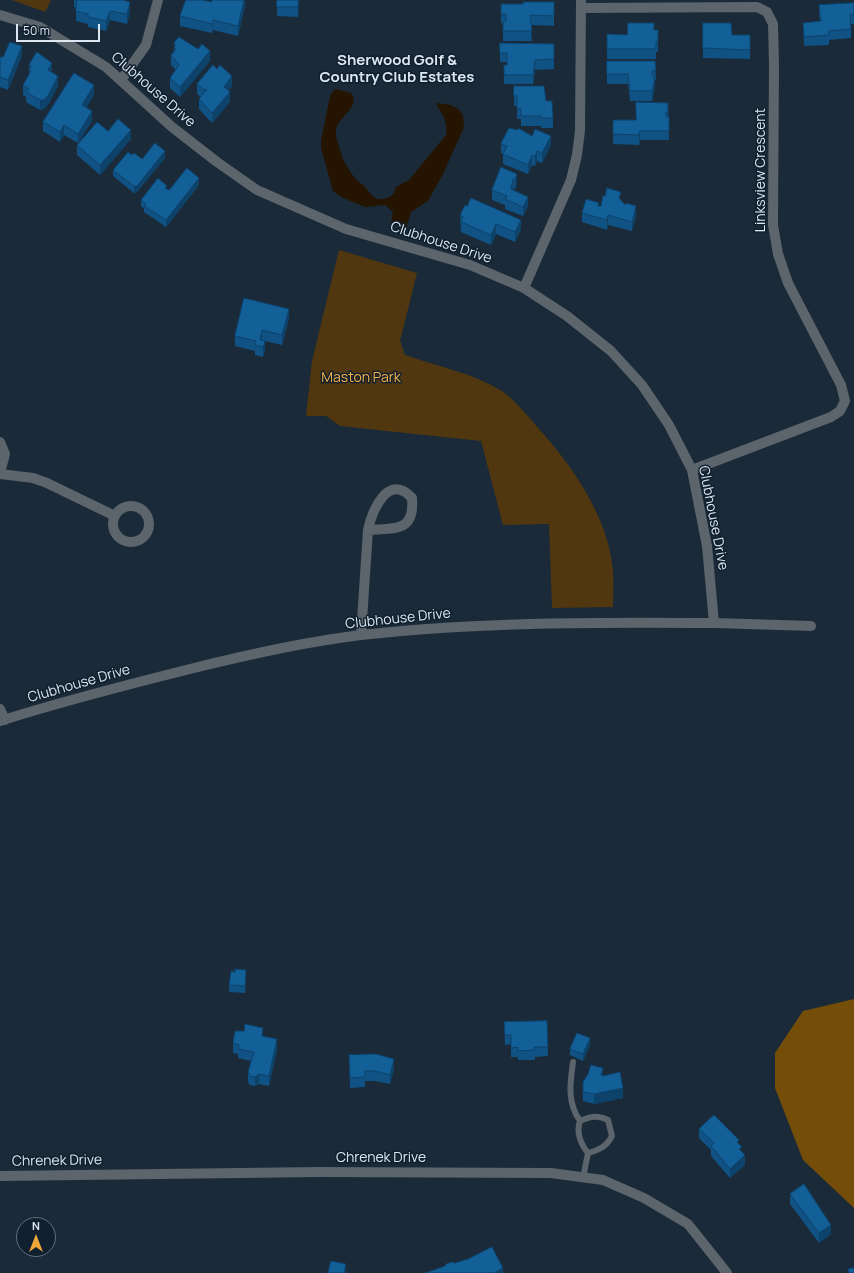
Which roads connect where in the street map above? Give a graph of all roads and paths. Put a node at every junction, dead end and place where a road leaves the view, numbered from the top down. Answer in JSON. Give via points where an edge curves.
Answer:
{"nodes":[{"id":1,"x":158,"y":0,"type":"edge"},
{"id":2,"x":581,"y":4,"type":"edge"},
{"id":3,"x":0,"y":15,"type":"edge"},
{"id":4,"x":121,"y":80,"type":"junction"},
{"id":5,"x":524,"y":288,"type":"junction"},
{"id":6,"x":0,"y":442,"type":"edge"},
{"id":7,"x":692,"y":470,"type":"junction"},
{"id":8,"x":0,"y":474,"type":"edge"},
{"id":9,"x":115,"y":516,"type":"dead end"},
{"id":10,"x":368,"y":530,"type":"junction"},
{"id":11,"x":714,"y":623,"type":"junction"},
{"id":12,"x":811,"y":626,"type":"dead end"},
{"id":13,"x":361,"y":635,"type":"junction"},
{"id":14,"x":0,"y":709,"type":"edge"},
{"id":15,"x":2,"y":720,"type":"edge"},
{"id":16,"x":573,"y":1062,"type":"dead end"},
{"id":17,"x":580,"y":1121,"type":"junction"},
{"id":18,"x":588,"y":1153,"type":"junction"},
{"id":19,"x":0,"y":1176,"type":"edge"},
{"id":20,"x":583,"y":1178,"type":"junction"},
{"id":21,"x":727,"y":1273,"type":"edge"}],
"edges":[{"from":1,"to":4,"type":"street","via":[[146,45]]},
{"from":2,"to":5,"type":"street","name":"Linksview Crescent","via":[[580,131],[577,155],[571,180]]},
{"from":2,"to":7,"type":"street","name":"Linksview Crescent","via":[[756,7],[767,12],[773,24],[773,225],[778,254],[802,313],[841,385],[845,401],[840,411],[832,417]]},
{"from":3,"to":4,"type":"street","name":"Clubhouse Drive","via":[[40,27],[106,67]]},
{"from":4,"to":5,"type":"street","name":"Clubhouse Drive","via":[[172,127],[257,190],[346,229],[470,265]]},
{"from":5,"to":7,"type":"street","name":"Clubhouse Drive","via":[[567,316],[611,351],[642,385],[669,425]]},
{"from":6,"to":8,"type":"street","via":[[5,454]]},
{"from":7,"to":11,"type":"street","name":"Clubhouse Drive","via":[[707,546]]},
{"from":8,"to":9,"type":"street","via":[[33,478],[47,483]]},
{"from":10,"to":10,"type":"street","via":[[402,527],[412,513],[412,498],[406,492],[388,492],[376,504]]},
{"from":10,"to":13,"type":"street"},
{"from":11,"to":12,"type":"street"},
{"from":11,"to":13,"type":"street","name":"Clubhouse Drive","via":[[527,624]]},
{"from":13,"to":15,"type":"street","name":"Clubhouse Drive","via":[[220,662],[140,681]]},
{"from":14,"to":15,"type":"street"},
{"from":16,"to":17,"type":"lane","via":[[570,1090],[573,1111]]},
{"from":17,"to":18,"type":"lane","via":[[579,1135],[582,1146]]},
{"from":17,"to":18,"type":"lane","via":[[590,1116],[601,1116],[608,1120],[611,1127],[612,1136],[608,1143],[600,1150]]},
{"from":18,"to":20,"type":"lane"},
{"from":19,"to":20,"type":"street","name":"Chrenek Drive","via":[[495,1172],[551,1173]]},
{"from":20,"to":21,"type":"street","name":"Chrenek Drive","via":[[603,1180],[644,1198],[688,1224]]}]}
